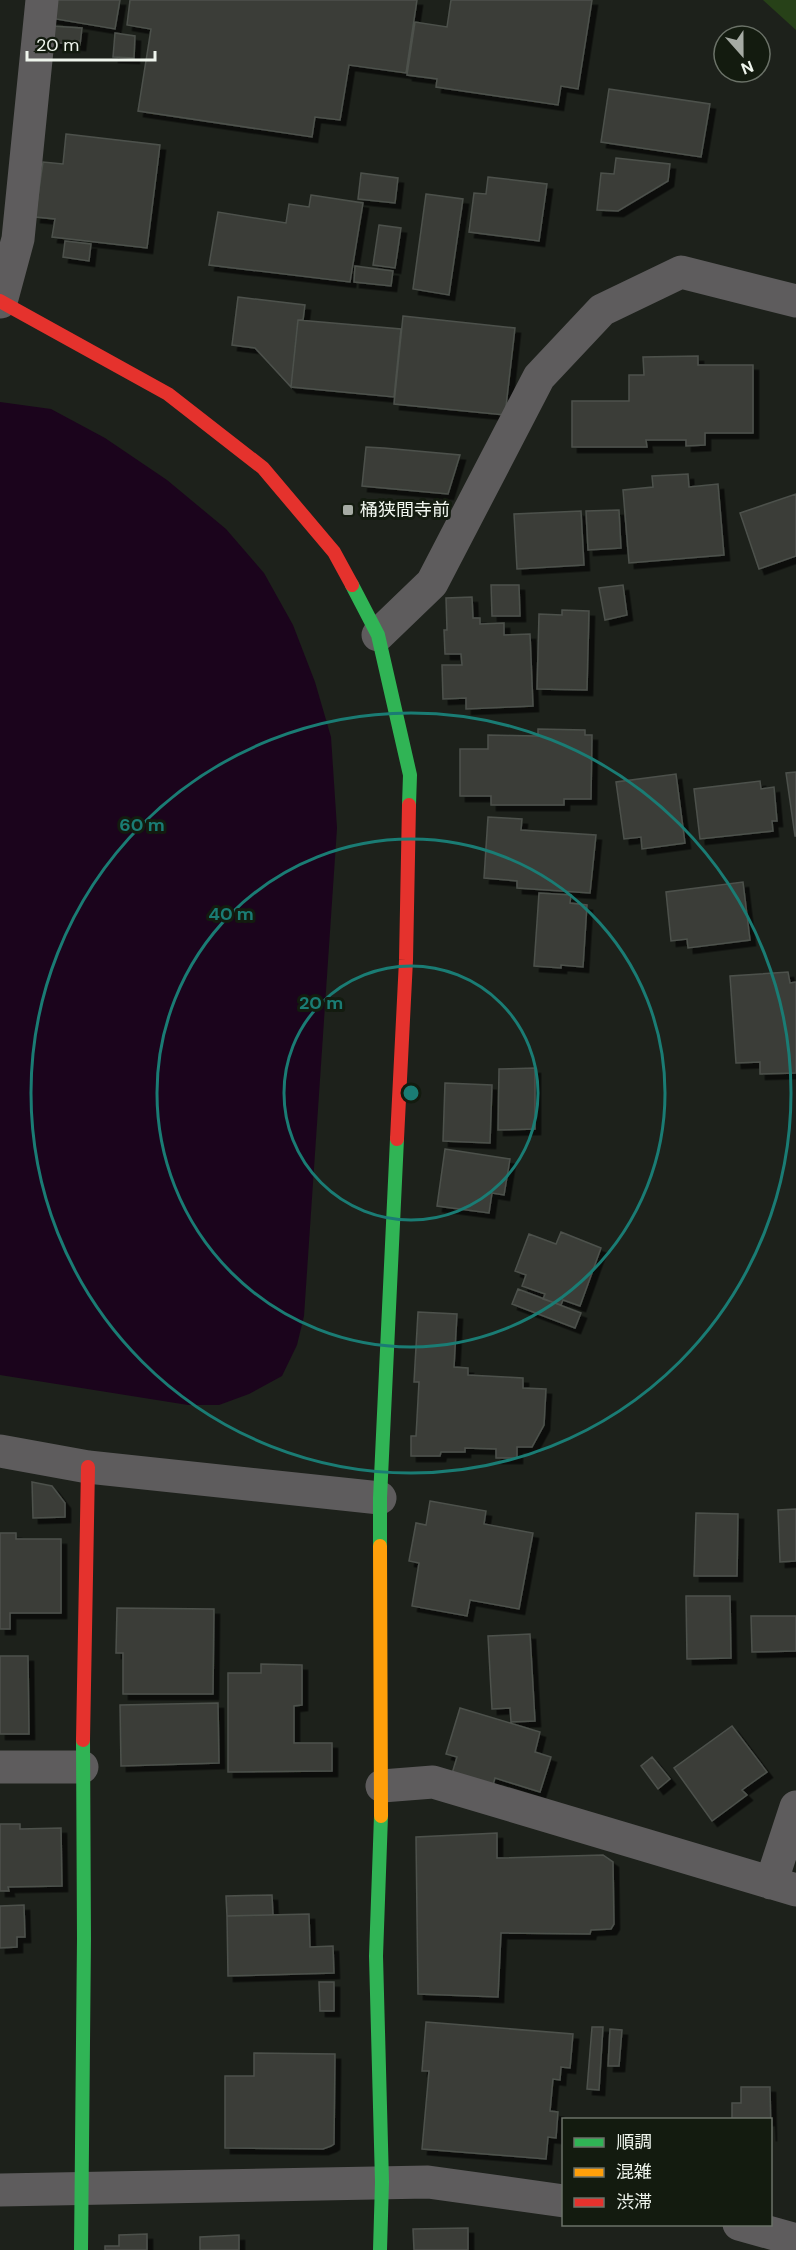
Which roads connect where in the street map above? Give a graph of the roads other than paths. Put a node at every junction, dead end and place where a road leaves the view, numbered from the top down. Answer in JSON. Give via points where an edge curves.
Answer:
{"nodes":[{"id":1,"x":42,"y":0,"type":"edge"},
{"id":2,"x":796,"y":301,"type":"edge"},
{"id":3,"x":1,"y":302,"type":"edge"},
{"id":4,"x":378,"y":635,"type":"junction"},
{"id":5,"x":0,"y":1451,"type":"edge"},
{"id":6,"x":88,"y":1467,"type":"junction"},
{"id":7,"x":380,"y":1498,"type":"junction"},
{"id":8,"x":0,"y":1767,"type":"edge"},
{"id":9,"x":82,"y":1767,"type":"junction"},
{"id":10,"x":382,"y":1786,"type":"junction"},
{"id":11,"x":796,"y":1807,"type":"edge"},
{"id":12,"x":783,"y":1886,"type":"edge"},
{"id":13,"x":382,"y":2182,"type":"junction"},
{"id":14,"x":82,"y":2188,"type":"junction"},
{"id":15,"x":0,"y":2190,"type":"edge"},
{"id":16,"x":562,"y":2201,"type":"edge"},
{"id":17,"x":746,"y":2226,"type":"edge"},
{"id":18,"x":796,"y":2240,"type":"edge"},
{"id":19,"x":81,"y":2250,"type":"edge"},
{"id":20,"x":380,"y":2250,"type":"edge"}],
"edges":[{"from":1,"to":3,"type":"street","via":[[18,239]]},
{"from":2,"to":4,"type":"street","via":[[681,272],[602,310],[539,377],[432,583]]},
{"from":3,"to":4,"type":"street","via":[[168,394],[263,468],[334,552]]},
{"from":4,"to":7,"type":"street","via":[[410,775],[406,960]]},
{"from":5,"to":6,"type":"street"},
{"from":6,"to":7,"type":"street"},
{"from":6,"to":9,"type":"street"},
{"from":7,"to":10,"type":"street"},
{"from":8,"to":9,"type":"street"},
{"from":9,"to":14,"type":"street"},
{"from":10,"to":12,"type":"street","via":[[433,1782]]},
{"from":10,"to":13,"type":"street","via":[[376,1956]]},
{"from":11,"to":12,"type":"street"},
{"from":13,"to":14,"type":"street"},
{"from":13,"to":16,"type":"street","via":[[428,2182]]},
{"from":13,"to":20,"type":"street"},
{"from":14,"to":15,"type":"street"},
{"from":14,"to":19,"type":"street"},
{"from":17,"to":18,"type":"street"}]}
